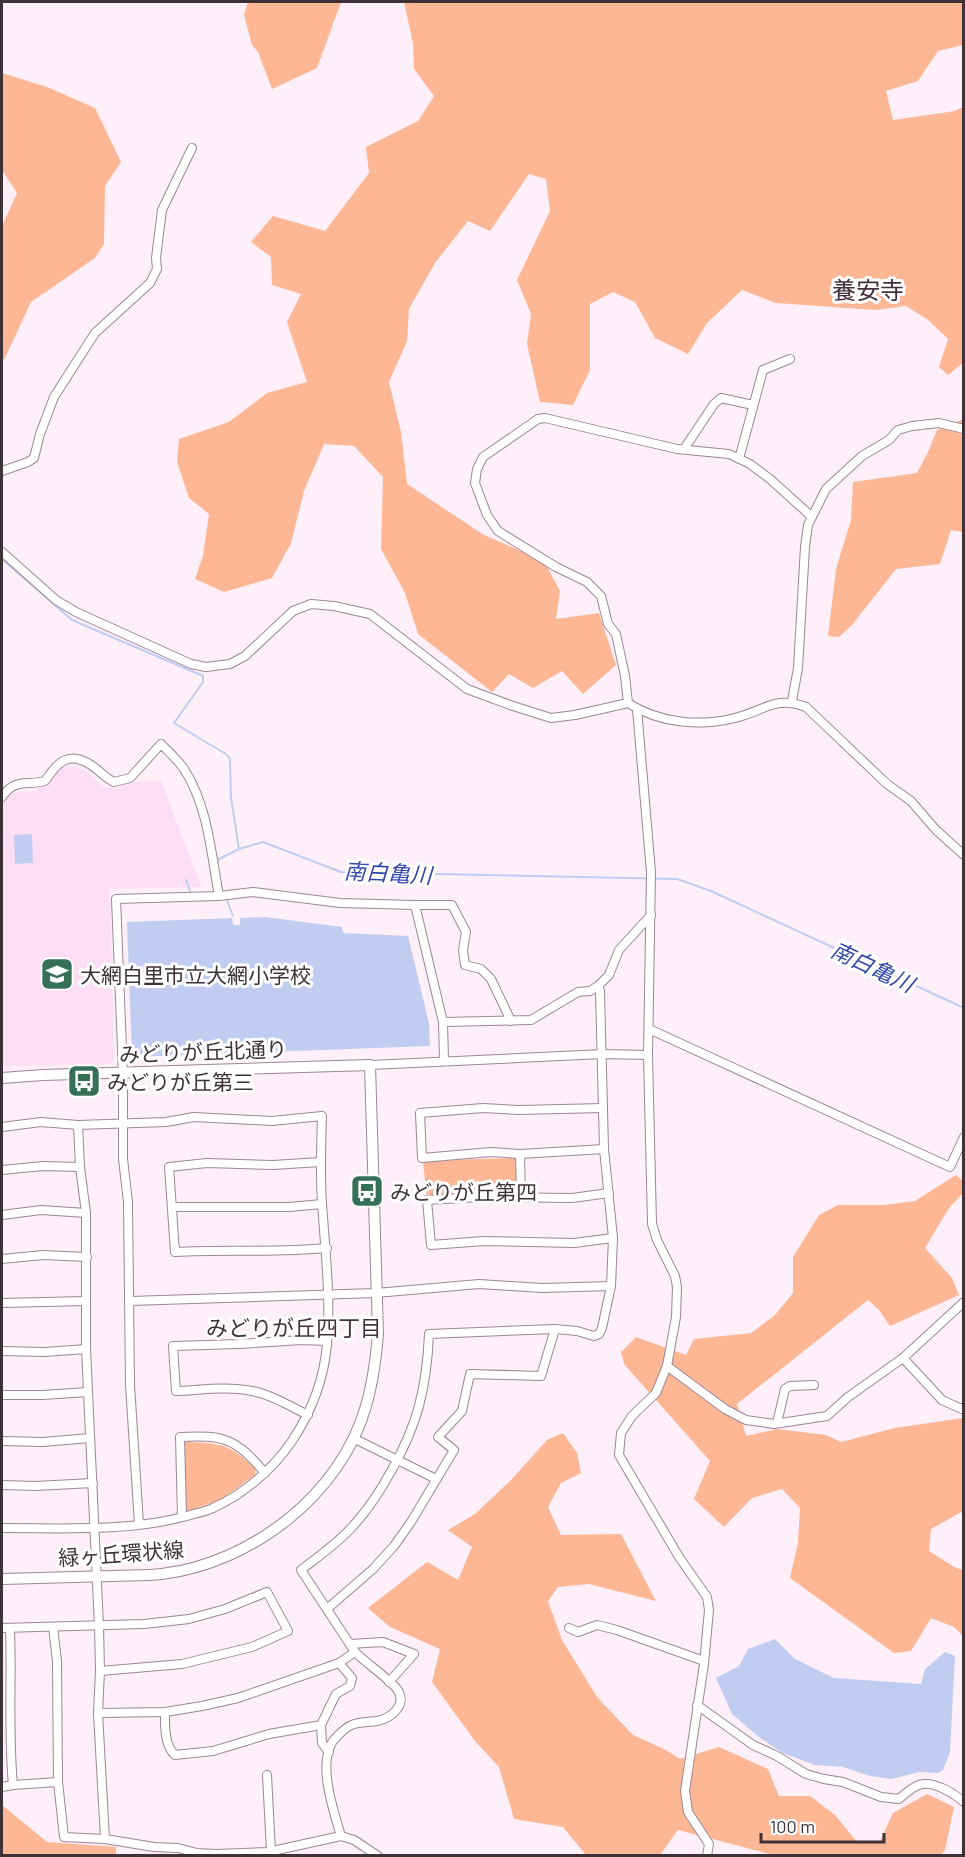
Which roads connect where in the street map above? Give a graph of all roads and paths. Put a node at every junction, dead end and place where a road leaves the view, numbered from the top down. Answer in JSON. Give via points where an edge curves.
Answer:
{"nodes":[{"id":1,"x":192,"y":148,"type":"dead end"},
{"id":2,"x":790,"y":359,"type":"dead end"},
{"id":3,"x":753,"y":405,"type":"junction"},
{"id":4,"x":963,"y":429,"type":"edge"},
{"id":5,"x":684,"y":449,"type":"junction"},
{"id":6,"x":739,"y":459,"type":"junction"},
{"id":7,"x":2,"y":471,"type":"edge"},
{"id":8,"x":811,"y":516,"type":"junction"},
{"id":9,"x":2,"y":552,"type":"edge"},
{"id":10,"x":792,"y":701,"type":"junction"},
{"id":11,"x":628,"y":703,"type":"junction"},
{"id":12,"x":638,"y":709,"type":"junction"},
{"id":13,"x":2,"y":797,"type":"edge"},
{"id":14,"x":963,"y":855,"type":"edge"},
{"id":15,"x":219,"y":896,"type":"junction"},
{"id":16,"x":415,"y":905,"type":"junction"},
{"id":17,"x":651,"y":915,"type":"junction"},
{"id":18,"x":598,"y":986,"type":"junction"},
{"id":19,"x":511,"y":1021,"type":"junction"},
{"id":20,"x":442,"y":1022,"type":"junction"},
{"id":21,"x":649,"y":1029,"type":"junction"},
{"id":22,"x":603,"y":1054,"type":"junction"},
{"id":23,"x":648,"y":1054,"type":"junction"},
{"id":24,"x":444,"y":1060,"type":"junction"},
{"id":25,"x":370,"y":1065,"type":"junction"},
{"id":26,"x":123,"y":1074,"type":"junction"},
{"id":27,"x":2,"y":1078,"type":"edge"},
{"id":28,"x":603,"y":1108,"type":"junction"},
{"id":29,"x":122,"y":1124,"type":"junction"},
{"id":30,"x":78,"y":1125,"type":"junction"},
{"id":31,"x":2,"y":1127,"type":"edge"},
{"id":32,"x":963,"y":1137,"type":"edge"},
{"id":33,"x":604,"y":1149,"type":"junction"},
{"id":34,"x":520,"y":1154,"type":"junction"},
{"id":35,"x":321,"y":1162,"type":"junction"},
{"id":36,"x":80,"y":1167,"type":"junction"},
{"id":37,"x":2,"y":1170,"type":"edge"},
{"id":38,"x":609,"y":1193,"type":"junction"},
{"id":39,"x":521,"y":1198,"type":"junction"},
{"id":40,"x":322,"y":1204,"type":"junction"},
{"id":41,"x":173,"y":1207,"type":"junction"},
{"id":42,"x":86,"y":1213,"type":"junction"},
{"id":43,"x":2,"y":1215,"type":"edge"},
{"id":44,"x":613,"y":1238,"type":"junction"},
{"id":45,"x":327,"y":1248,"type":"junction"},
{"id":46,"x":87,"y":1257,"type":"junction"},
{"id":47,"x":2,"y":1259,"type":"edge"},
{"id":48,"x":611,"y":1286,"type":"junction"},
{"id":49,"x":376,"y":1293,"type":"junction"},
{"id":50,"x":327,"y":1295,"type":"junction"},
{"id":51,"x":86,"y":1300,"type":"junction"},
{"id":52,"x":130,"y":1301,"type":"junction"},
{"id":53,"x":963,"y":1302,"type":"edge"},
{"id":54,"x":2,"y":1303,"type":"edge"},
{"id":55,"x":555,"y":1329,"type":"junction"},
{"id":56,"x":327,"y":1341,"type":"junction"},
{"id":57,"x":86,"y":1349,"type":"junction"},
{"id":58,"x":2,"y":1351,"type":"edge"},
{"id":59,"x":903,"y":1358,"type":"junction"},
{"id":60,"x":667,"y":1366,"type":"junction"},
{"id":61,"x":813,"y":1385,"type":"dead end"},
{"id":62,"x":87,"y":1392,"type":"junction"},
{"id":63,"x":2,"y":1395,"type":"edge"},
{"id":64,"x":963,"y":1410,"type":"edge"},
{"id":65,"x":308,"y":1415,"type":"junction"},
{"id":66,"x":777,"y":1423,"type":"junction"},
{"id":67,"x":90,"y":1438,"type":"junction"},
{"id":68,"x":353,"y":1438,"type":"junction"},
{"id":69,"x":2,"y":1441,"type":"edge"},
{"id":70,"x":397,"y":1460,"type":"junction"},
{"id":71,"x":265,"y":1473,"type":"junction"},
{"id":72,"x":436,"y":1479,"type":"junction"},
{"id":73,"x":93,"y":1483,"type":"junction"},
{"id":74,"x":2,"y":1485,"type":"edge"},
{"id":75,"x":182,"y":1517,"type":"junction"},
{"id":76,"x":139,"y":1524,"type":"junction"},
{"id":77,"x":93,"y":1527,"type":"junction"},
{"id":78,"x":2,"y":1528,"type":"edge"},
{"id":79,"x":95,"y":1576,"type":"junction"},
{"id":80,"x":2,"y":1579,"type":"edge"},
{"id":81,"x":327,"y":1609,"type":"junction"},
{"id":82,"x":99,"y":1626,"type":"junction"},
{"id":83,"x":53,"y":1627,"type":"junction"},
{"id":84,"x":6,"y":1628,"type":"edge"},
{"id":85,"x":569,"y":1628,"type":"dead end"},
{"id":86,"x":352,"y":1648,"type":"junction"},
{"id":87,"x":704,"y":1661,"type":"junction"},
{"id":88,"x":339,"y":1663,"type":"junction"},
{"id":89,"x":100,"y":1671,"type":"junction"},
{"id":90,"x":389,"y":1682,"type":"junction"},
{"id":91,"x":697,"y":1705,"type":"junction"},
{"id":92,"x":165,"y":1712,"type":"junction"},
{"id":93,"x":98,"y":1713,"type":"junction"},
{"id":94,"x":321,"y":1725,"type":"junction"},
{"id":95,"x":329,"y":1752,"type":"junction"},
{"id":96,"x":267,"y":1775,"type":"dead end"},
{"id":97,"x":58,"y":1782,"type":"junction"},
{"id":98,"x":14,"y":1785,"type":"junction"},
{"id":99,"x":2,"y":1787,"type":"edge"},
{"id":100,"x":963,"y":1802,"type":"edge"},
{"id":101,"x":341,"y":1836,"type":"junction"},
{"id":102,"x":105,"y":1839,"type":"junction"},
{"id":103,"x":271,"y":1851,"type":"junction"},
{"id":104,"x":378,"y":1856,"type":"edge"},
{"id":105,"x":707,"y":1856,"type":"edge"}],
"edges":[{"from":1,"to":7,"type":"street","via":[[162,210],[157,269],[150,283],[89,342],[54,397],[34,458]]},
{"from":2,"to":3,"type":"street","via":[[763,370]]},
{"from":3,"to":5,"type":"street","via":[[721,398]]},
{"from":3,"to":6,"type":"street"},
{"from":4,"to":8,"type":"street","via":[[939,423],[898,430],[843,471],[826,489]]},
{"from":5,"to":6,"type":"street","via":[[721,452]]},
{"from":5,"to":11,"type":"street","via":[[545,418],[483,457],[477,469],[475,483],[487,515],[498,531],[587,582],[601,596],[608,624],[616,634]]},
{"from":6,"to":8,"type":"street","via":[[770,479]]},
{"from":8,"to":10,"type":"street"},
{"from":9,"to":11,"type":"street","via":[[56,600],[76,612],[191,664],[230,664],[245,656],[293,610],[311,604],[334,606],[370,614],[467,689],[513,706],[551,717]]},
{"from":10,"to":12,"type":"street","via":[[711,723],[683,722]]},
{"from":10,"to":14,"type":"street","via":[[806,707]]},
{"from":11,"to":12,"type":"street"},
{"from":12,"to":17,"type":"street"},
{"from":13,"to":15,"type":"street","via":[[10,786],[45,781],[56,765],[71,759],[91,765],[114,782],[130,778],[161,744],[183,767],[194,789],[204,817]]},
{"from":15,"to":16,"type":"street","via":[[253,892],[340,903]]},
{"from":15,"to":26,"type":"street","via":[[116,900]]},
{"from":16,"to":19,"type":"street","via":[[452,905],[466,932],[465,965],[481,969],[491,979]]},
{"from":16,"to":20,"type":"street"},
{"from":17,"to":18,"type":"street","via":[[619,950],[609,975]]},
{"from":17,"to":21,"type":"street"},
{"from":18,"to":19,"type":"street","via":[[578,992],[531,1020]]},
{"from":18,"to":22,"type":"street"},
{"from":19,"to":20,"type":"street"},
{"from":20,"to":24,"type":"street"},
{"from":21,"to":23,"type":"street"},
{"from":21,"to":32,"type":"street","via":[[950,1167]]},
{"from":22,"to":23,"type":"street"},
{"from":22,"to":24,"type":"street"},
{"from":22,"to":28,"type":"street"},
{"from":23,"to":60,"type":"street","via":[[652,1224],[677,1287]]},
{"from":24,"to":25,"type":"street"},
{"from":25,"to":26,"type":"street","name":"みどりが丘北通り"},
{"from":25,"to":49,"type":"street","name":"緑ヶ丘環状線"},
{"from":26,"to":27,"type":"street","name":"みどりが丘北通り"},
{"from":26,"to":29,"type":"street"},
{"from":28,"to":33,"type":"street"},
{"from":28,"to":34,"type":"street","via":[[483,1108],[420,1113],[422,1158],[491,1152]]},
{"from":29,"to":30,"type":"street"},
{"from":29,"to":35,"type":"street","via":[[194,1118],[272,1120],[322,1116]]},
{"from":29,"to":52,"type":"street"},
{"from":30,"to":31,"type":"street","via":[[41,1122]]},
{"from":30,"to":36,"type":"street"},
{"from":33,"to":34,"type":"street"},
{"from":33,"to":38,"type":"street"},
{"from":34,"to":39,"type":"street"},
{"from":35,"to":40,"type":"street"},
{"from":35,"to":41,"type":"street","via":[[169,1167]]},
{"from":36,"to":37,"type":"street"},
{"from":36,"to":42,"type":"street"},
{"from":38,"to":39,"type":"street"},
{"from":38,"to":44,"type":"street"},
{"from":39,"to":44,"type":"street","via":[[427,1200],[431,1245]]},
{"from":40,"to":41,"type":"street"},
{"from":40,"to":45,"type":"street"},
{"from":41,"to":45,"type":"street","via":[[175,1251],[285,1252]]},
{"from":42,"to":43,"type":"street","via":[[41,1210]]},
{"from":42,"to":46,"type":"street"},
{"from":44,"to":48,"type":"street"},
{"from":45,"to":50,"type":"street"},
{"from":46,"to":47,"type":"street","via":[[43,1255]]},
{"from":46,"to":51,"type":"street"},
{"from":48,"to":49,"type":"street","via":[[542,1288],[479,1284]]},
{"from":48,"to":55,"type":"street","via":[[599,1334]]},
{"from":49,"to":50,"type":"street"},
{"from":49,"to":68,"type":"street","name":"緑ヶ丘環状線","via":[[376,1362],[366,1407]]},
{"from":50,"to":52,"type":"street"},
{"from":50,"to":56,"type":"street"},
{"from":51,"to":54,"type":"street"},
{"from":51,"to":57,"type":"street"},
{"from":52,"to":76,"type":"street","via":[[130,1385]]},
{"from":53,"to":59,"type":"street"},
{"from":55,"to":70,"type":"street","via":[[429,1334],[419,1408]]},
{"from":55,"to":72,"type":"street","via":[[541,1376],[470,1374],[462,1411],[438,1437],[454,1450]]},
{"from":56,"to":65,"type":"street","via":[[319,1390]]},
{"from":56,"to":65,"type":"street","via":[[173,1346],[176,1390],[251,1391]]},
{"from":57,"to":58,"type":"street"},
{"from":57,"to":62,"type":"street"},
{"from":59,"to":64,"type":"street","via":[[942,1400]]},
{"from":59,"to":66,"type":"street","via":[[827,1416]]},
{"from":60,"to":66,"type":"street","via":[[746,1420]]},
{"from":60,"to":87,"type":"street","via":[[656,1393],[621,1433],[619,1455],[707,1597]]},
{"from":61,"to":66,"type":"street","via":[[785,1389]]},
{"from":62,"to":63,"type":"street"},
{"from":62,"to":67,"type":"street"},
{"from":65,"to":71,"type":"street"},
{"from":67,"to":69,"type":"street"},
{"from":67,"to":73,"type":"street"},
{"from":68,"to":70,"type":"street"},
{"from":68,"to":79,"type":"street","name":"緑ヶ丘環状線","via":[[326,1481],[304,1505],[254,1543],[192,1568],[161,1574]]},
{"from":70,"to":72,"type":"street"},
{"from":70,"to":81,"type":"street","via":[[354,1525],[301,1570]]},
{"from":71,"to":75,"type":"street","via":[[213,1509]]},
{"from":71,"to":75,"type":"street","via":[[246,1451],[231,1442],[212,1436],[180,1437]]},
{"from":72,"to":81,"type":"street","via":[[394,1546]]},
{"from":73,"to":74,"type":"street"},
{"from":73,"to":77,"type":"street"},
{"from":75,"to":76,"type":"street"},
{"from":76,"to":77,"type":"street"},
{"from":77,"to":78,"type":"street"},
{"from":77,"to":79,"type":"street"},
{"from":79,"to":80,"type":"street","name":"緑ヶ丘環状線"},
{"from":79,"to":82,"type":"street"},
{"from":81,"to":86,"type":"street"},
{"from":82,"to":83,"type":"street"},
{"from":82,"to":89,"type":"street"},
{"from":82,"to":89,"type":"street","via":[[189,1619],[267,1592],[288,1631],[252,1647],[182,1664]]},
{"from":83,"to":84,"type":"street"},
{"from":83,"to":97,"type":"street"},
{"from":84,"to":98,"type":"street","via":[[12,1676],[9,1744]]},
{"from":85,"to":87,"type":"street","via":[[578,1632],[597,1625]]},
{"from":86,"to":88,"type":"street"},
{"from":86,"to":90,"type":"street"},
{"from":86,"to":90,"type":"street","via":[[382,1642],[414,1654]]},
{"from":87,"to":91,"type":"street"},
{"from":88,"to":92,"type":"street","via":[[238,1698]]},
{"from":88,"to":94,"type":"street","via":[[352,1678],[350,1686],[336,1694]]},
{"from":89,"to":93,"type":"street"},
{"from":90,"to":95,"type":"street","via":[[400,1696],[397,1710],[381,1720],[353,1724],[332,1742]]},
{"from":91,"to":100,"type":"street","via":[[753,1745],[806,1774],[899,1799],[918,1785],[928,1783]]},
{"from":91,"to":105,"type":"street","via":[[686,1791],[688,1812],[709,1844]]},
{"from":92,"to":93,"type":"street"},
{"from":92,"to":94,"type":"street","via":[[166,1735],[175,1755],[213,1751],[269,1734]]},
{"from":93,"to":102,"type":"street"},
{"from":94,"to":95,"type":"street","via":[[322,1743]]},
{"from":95,"to":101,"type":"street","via":[[330,1798]]},
{"from":96,"to":103,"type":"street"},
{"from":97,"to":98,"type":"street"},
{"from":97,"to":102,"type":"street","via":[[64,1838]]},
{"from":98,"to":99,"type":"street"},
{"from":101,"to":103,"type":"street"},
{"from":101,"to":104,"type":"street"},
{"from":102,"to":103,"type":"street","via":[[197,1853]]}]}
